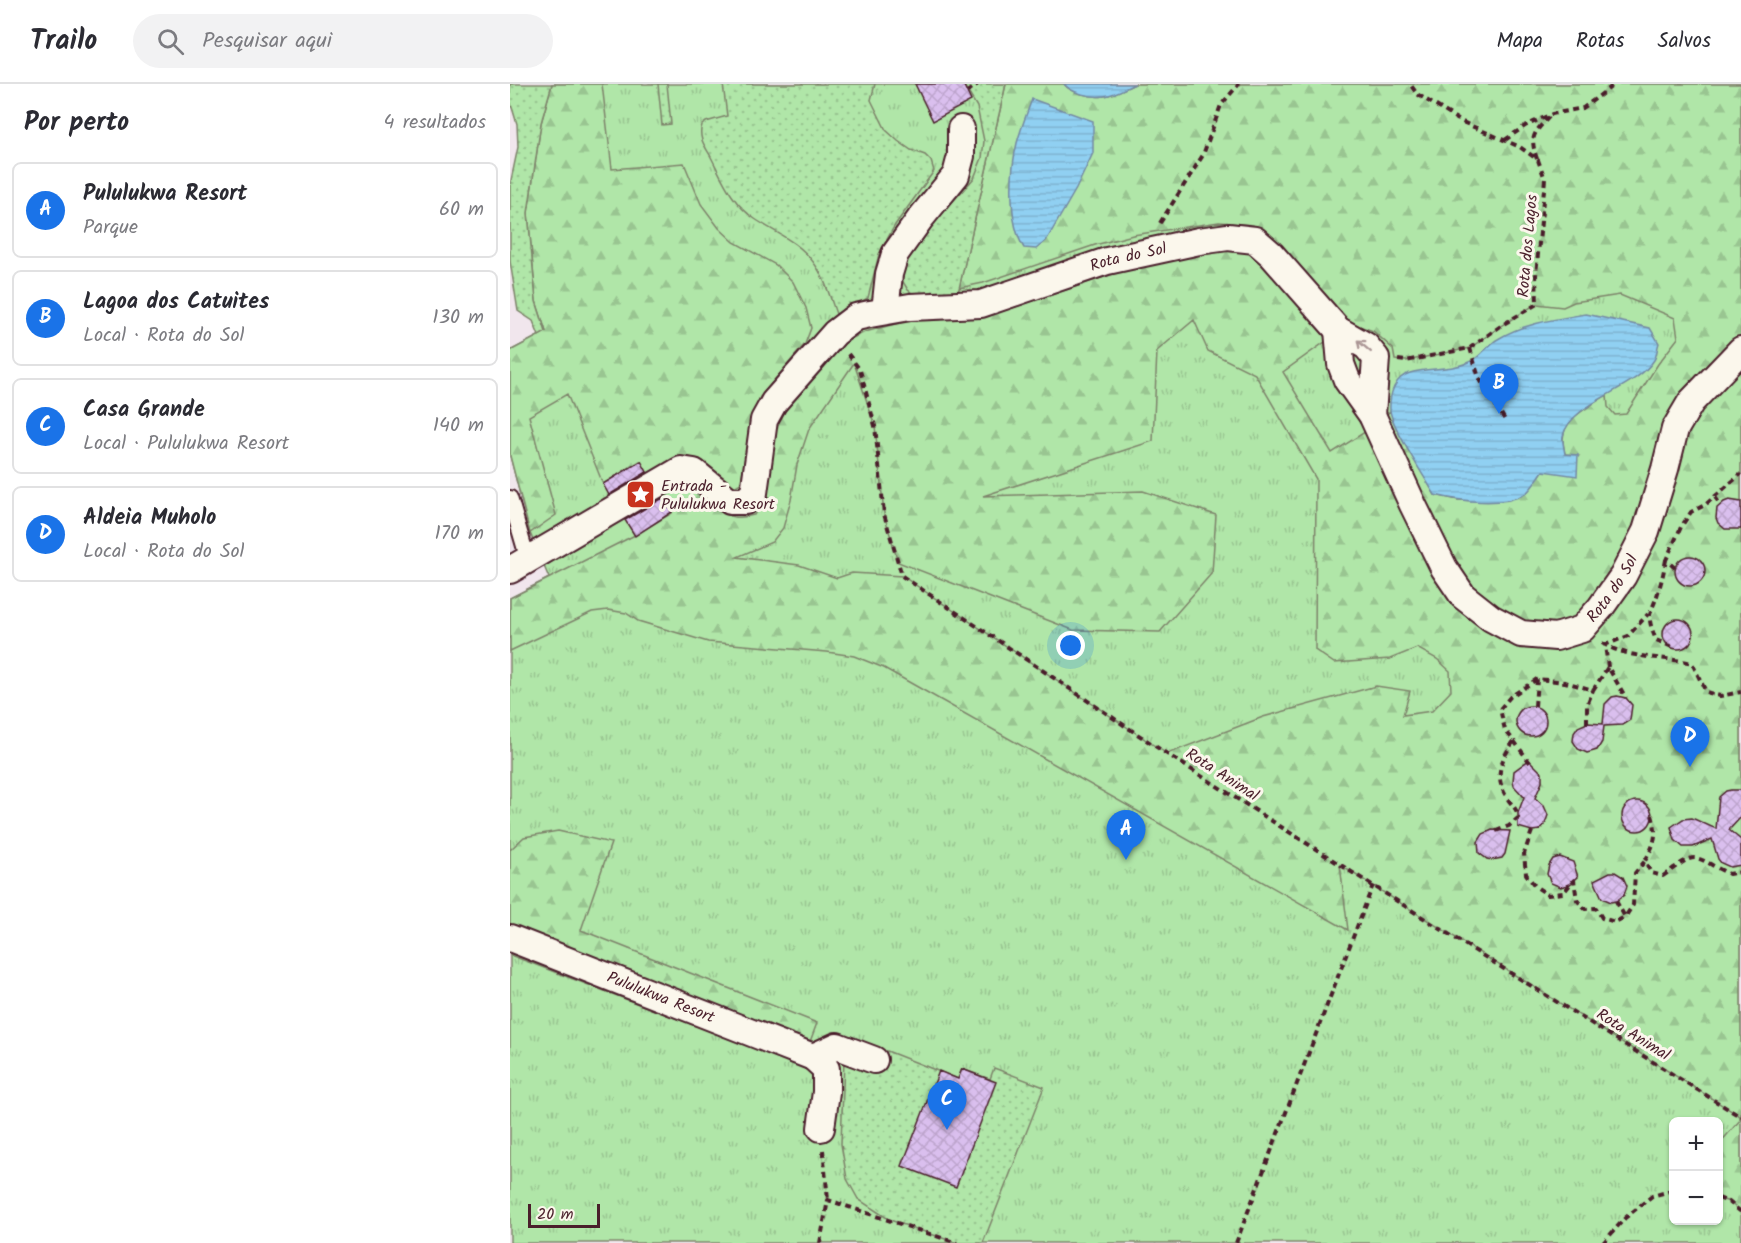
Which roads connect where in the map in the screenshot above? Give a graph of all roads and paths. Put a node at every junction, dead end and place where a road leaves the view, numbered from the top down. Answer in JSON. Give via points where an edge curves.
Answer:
{"nodes":[{"id":1,"x":978,"y":84,"type":"edge"},
{"id":2,"x":1239,"y":84,"type":"edge"},
{"id":3,"x":1410,"y":84,"type":"edge"},
{"id":4,"x":1615,"y":84,"type":"edge"},
{"id":5,"x":967,"y":92,"type":"dead end"},
{"id":6,"x":1552,"y":114,"type":"junction"},
{"id":7,"x":962,"y":129,"type":"dead end"},
{"id":8,"x":1505,"y":140,"type":"junction"},
{"id":9,"x":1538,"y":160,"type":"junction"},
{"id":10,"x":1142,"y":253,"type":"junction"},
{"id":11,"x":885,"y":311,"type":"junction"},
{"id":12,"x":1338,"y":330,"type":"junction"},
{"id":13,"x":1470,"y":348,"type":"junction"},
{"id":14,"x":1741,"y":350,"type":"edge"},
{"id":15,"x":848,"y":354,"type":"dead end"},
{"id":16,"x":1376,"y":358,"type":"junction"},
{"id":17,"x":1372,"y":415,"type":"junction"},
{"id":18,"x":1505,"y":420,"type":"dead end"},
{"id":19,"x":1741,"y":474,"type":"edge"},
{"id":20,"x":1715,"y":497,"type":"junction"},
{"id":21,"x":510,"y":498,"type":"edge"},
{"id":22,"x":1720,"y":504,"type":"dead end"},
{"id":23,"x":1666,"y":560,"type":"junction"},
{"id":24,"x":519,"y":565,"type":"edge"},
{"id":25,"x":1675,"y":568,"type":"dead end"},
{"id":26,"x":1648,"y":614,"type":"junction"},
{"id":27,"x":1582,"y":629,"type":"junction"},
{"id":28,"x":1605,"y":645,"type":"junction"},
{"id":29,"x":1672,"y":647,"type":"dead end"},
{"id":30,"x":1608,"y":667,"type":"junction"},
{"id":31,"x":1537,"y":680,"type":"junction"},
{"id":32,"x":1593,"y":690,"type":"junction"},
{"id":33,"x":1741,"y":692,"type":"edge"},
{"id":34,"x":1626,"y":698,"type":"dead end"},
{"id":35,"x":1535,"y":706,"type":"dead end"},
{"id":36,"x":1587,"y":723,"type":"dead end"},
{"id":37,"x":1514,"y":741,"type":"junction"},
{"id":38,"x":1531,"y":764,"type":"dead end"},
{"id":39,"x":1652,"y":815,"type":"dead end"},
{"id":40,"x":1496,"y":831,"type":"dead end"},
{"id":41,"x":1532,"y":831,"type":"dead end"},
{"id":42,"x":1645,"y":861,"type":"junction"},
{"id":43,"x":1741,"y":872,"type":"edge"},
{"id":44,"x":1372,"y":885,"type":"junction"},
{"id":45,"x":1616,"y":901,"type":"dead end"},
{"id":46,"x":1625,"y":917,"type":"junction"},
{"id":47,"x":510,"y":938,"type":"edge"},
{"id":48,"x":813,"y":1057,"type":"junction"},
{"id":49,"x":874,"y":1060,"type":"dead end"},
{"id":50,"x":1741,"y":1117,"type":"edge"},
{"id":51,"x":821,"y":1128,"type":"joint"},
{"id":52,"x":1669,"y":1191,"type":"edge"},
{"id":53,"x":828,"y":1200,"type":"junction"},
{"id":54,"x":1723,"y":1200,"type":"edge"},
{"id":55,"x":1741,"y":1212,"type":"edge"},
{"id":56,"x":820,"y":1243,"type":"edge"},
{"id":57,"x":957,"y":1243,"type":"edge"},
{"id":58,"x":1236,"y":1243,"type":"edge"},
{"id":59,"x":1603,"y":1243,"type":"edge"}],
"edges":[{"from":1,"to":5,"type":"path"},
{"from":2,"to":10,"type":"path","via":[[1221,105],[1203,155]]},
{"from":3,"to":8,"type":"path","via":[[1417,94],[1460,121]]},
{"from":4,"to":6,"type":"path","via":[[1583,108]]},
{"from":6,"to":8,"type":"path"},
{"from":6,"to":9,"type":"path","name":"Rota dos Lagos","via":[[1534,133],[1532,145]]},
{"from":7,"to":11,"type":"street","via":[[956,175],[895,254]]},
{"from":8,"to":9,"type":"path"},
{"from":9,"to":13,"type":"path","name":"Rota dos Lagos","via":[[1545,179],[1536,304]]},
{"from":10,"to":11,"type":"street","name":"Rota do Sol","via":[[981,304]]},
{"from":10,"to":12,"type":"street","name":"Rota do Sol","via":[[1228,237],[1255,240]]},
{"from":11,"to":24,"type":"street","name":"Rota do Sol","via":[[856,318],[843,326],[774,402],[764,420],[754,493],[746,501],[730,501],[694,472],[681,470]]},
{"from":16,"to":12,"type":"street","name":"Rota do Sol","one_way":true,"via":[[1366,346]]},
{"from":12,"to":17,"type":"street","name":"Rota do Sol","via":[[1341,364],[1347,380]]},
{"from":13,"to":16,"type":"path","name":"Rota dos Lagos","via":[[1406,361]]},
{"from":13,"to":18,"type":"path","via":[[1479,378]]},
{"from":14,"to":27,"type":"street","name":"Rota do Sol","via":[[1691,402],[1675,429],[1646,531],[1623,576]]},
{"from":15,"to":44,"type":"path","name":"Rota Animal","via":[[860,370],[875,426],[884,514],[902,576],[1167,754]]},
{"from":16,"to":17,"type":"street","name":"Rota do Sol"},
{"from":17,"to":27,"type":"street","name":"Rota do Sol","via":[[1439,557],[1462,596],[1521,634],[1556,637]]},
{"from":19,"to":20,"type":"path"},
{"from":20,"to":22,"type":"path"},
{"from":20,"to":23,"type":"path","via":[[1692,512]]},
{"from":21,"to":24,"type":"lane"},
{"from":23,"to":25,"type":"path"},
{"from":23,"to":26,"type":"path","via":[[1659,591]]},
{"from":26,"to":28,"type":"path","via":[[1628,636]]},
{"from":26,"to":29,"type":"path","via":[[1656,640]]},
{"from":27,"to":28,"type":"path"},
{"from":28,"to":30,"type":"path"},
{"from":28,"to":33,"type":"path","via":[[1635,656],[1692,663],[1706,692],[1720,696]]},
{"from":30,"to":32,"type":"path"},
{"from":30,"to":34,"type":"path"},
{"from":31,"to":32,"type":"path"},
{"from":31,"to":35,"type":"path"},
{"from":31,"to":37,"type":"path","via":[[1500,709],[1505,730]]},
{"from":32,"to":36,"type":"path","via":[[1587,705]]},
{"from":37,"to":38,"type":"path"},
{"from":37,"to":40,"type":"path","via":[[1498,773],[1518,818]]},
{"from":39,"to":42,"type":"path","via":[[1656,830],[1654,846]]},
{"from":41,"to":46,"type":"path","via":[[1524,854],[1526,874],[1535,886],[1548,895],[1563,893],[1574,880],[1577,900],[1585,909],[1596,908],[1602,918],[1615,922]]},
{"from":42,"to":43,"type":"path","via":[[1651,873],[1663,876],[1689,858],[1699,858],[1729,874]]},
{"from":42,"to":46,"type":"path","via":[[1635,873],[1633,904]]},
{"from":44,"to":50,"type":"path","name":"Rota Animal"},
{"from":44,"to":58,"type":"path"},
{"from":45,"to":46,"type":"path"},
{"from":47,"to":48,"type":"street","name":"Pululukwa Resort"},
{"from":48,"to":49,"type":"street","via":[[837,1046]]},
{"from":48,"to":51,"type":"street","via":[[826,1069]]},
{"from":51,"to":53,"type":"path"},
{"from":52,"to":59,"type":"path","via":[[1652,1196]]},
{"from":53,"to":56,"type":"path"},
{"from":53,"to":57,"type":"path"},
{"from":54,"to":55,"type":"path"}]}
